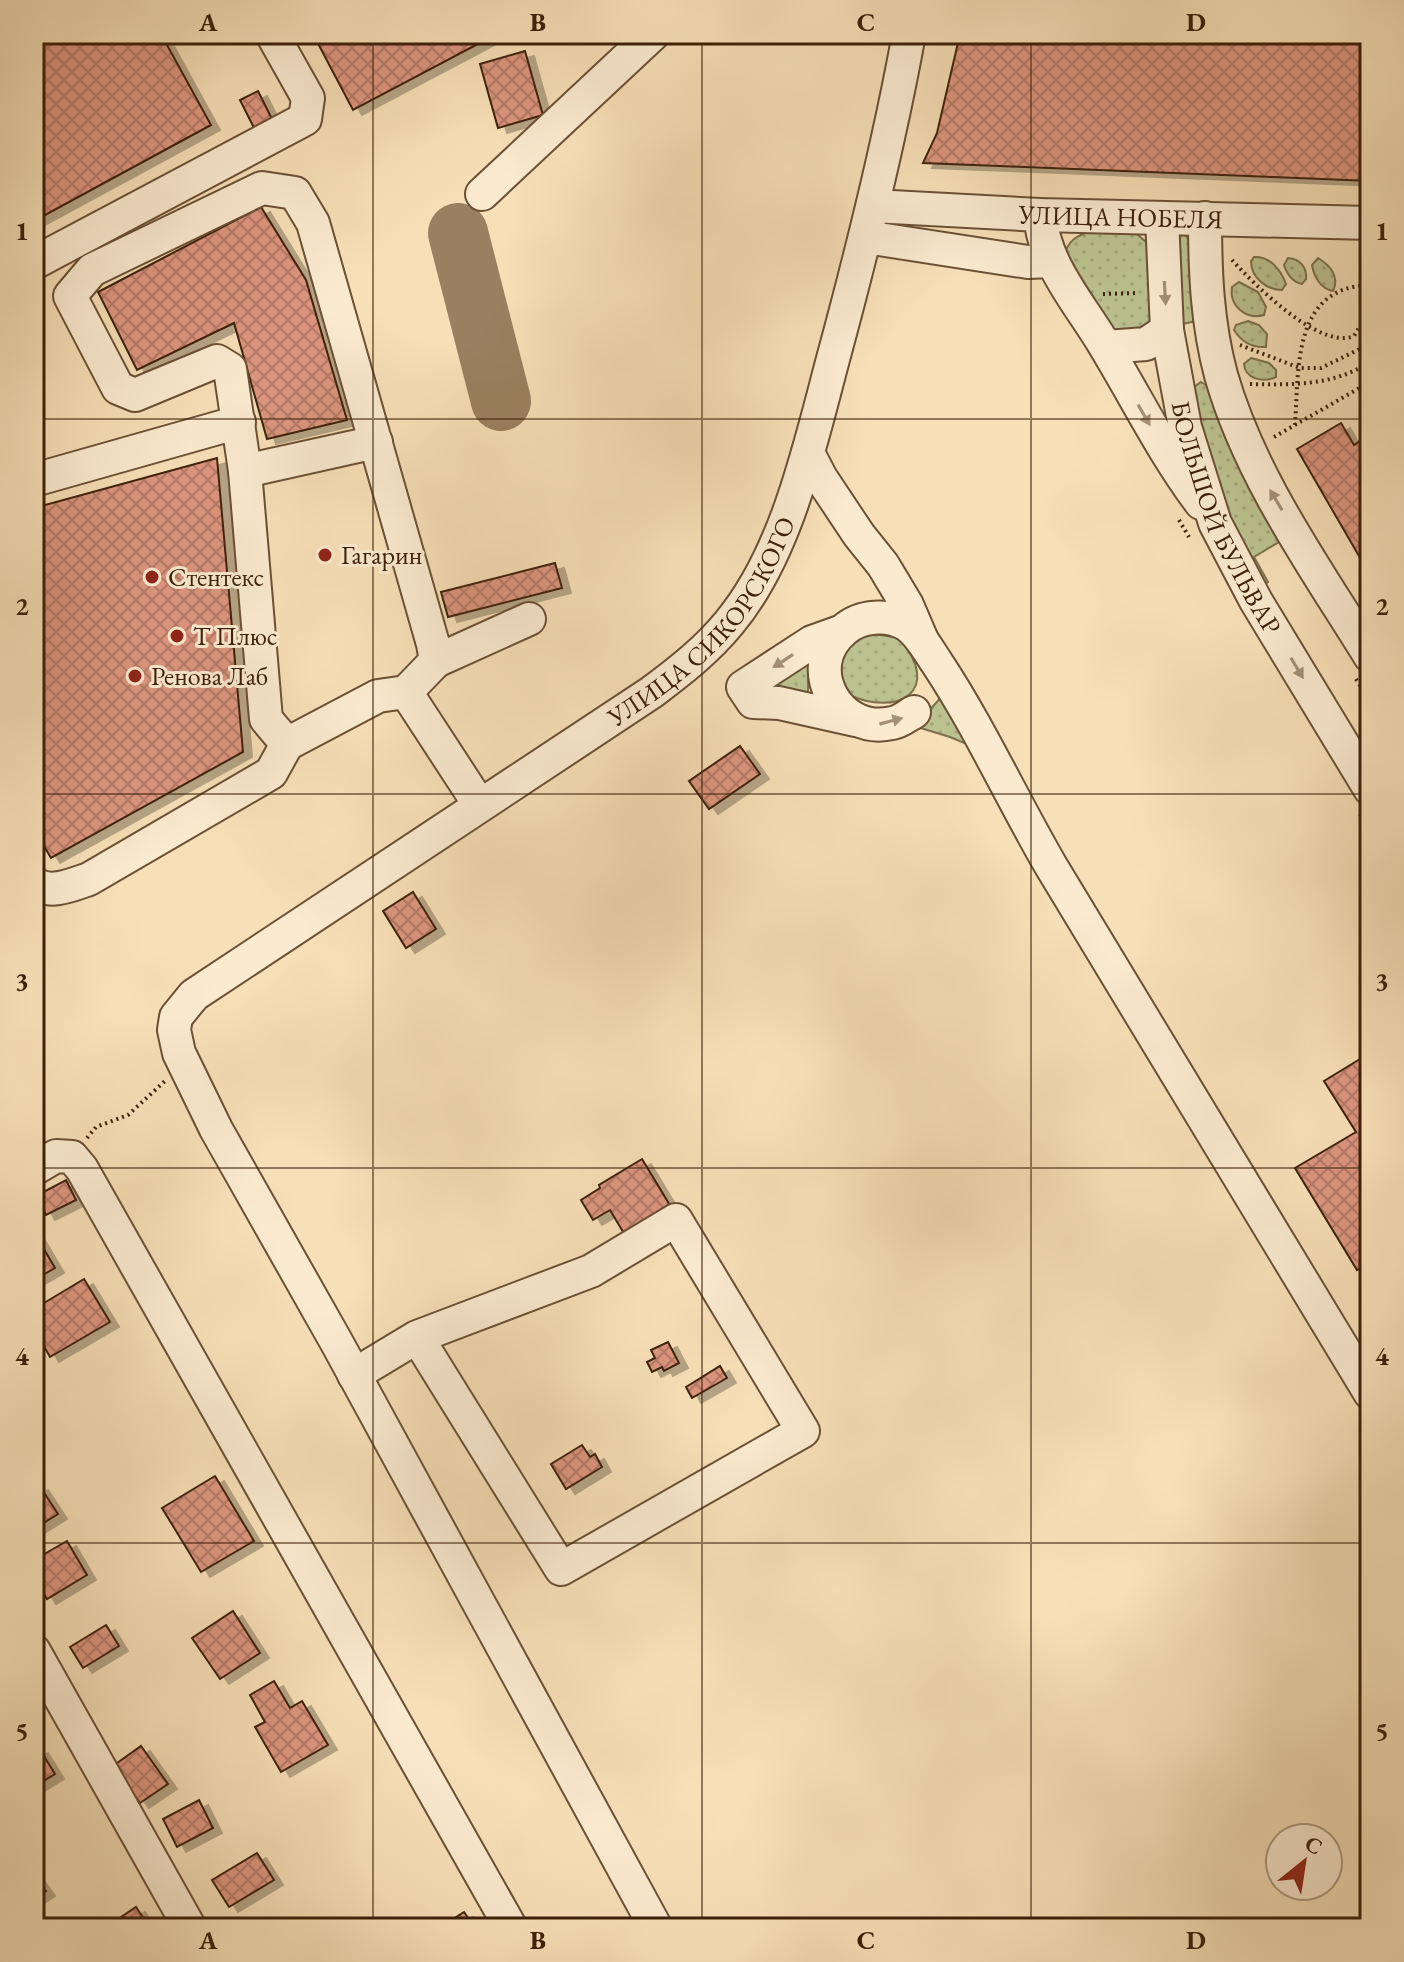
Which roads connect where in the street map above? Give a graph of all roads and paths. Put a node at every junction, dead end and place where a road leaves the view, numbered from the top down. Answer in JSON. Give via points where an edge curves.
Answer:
{"nodes":[{"id":1,"x":272,"y":34,"type":"edge"},
{"id":2,"x":653,"y":34,"type":"edge"},
{"id":3,"x":909,"y":34,"type":"edge"},
{"id":4,"x":482,"y":194,"type":"dead end"},
{"id":5,"x":873,"y":206,"type":"junction"},
{"id":6,"x":1040,"y":215,"type":"junction"},
{"id":7,"x":1162,"y":218,"type":"junction"},
{"id":8,"x":1205,"y":218,"type":"junction"},
{"id":9,"x":1370,"y":223,"type":"edge"},
{"id":10,"x":866,"y":237,"type":"junction"},
{"id":11,"x":1051,"y":261,"type":"junction"},
{"id":12,"x":34,"y":263,"type":"edge"},
{"id":13,"x":1226,"y":267,"type":"dead end"},
{"id":14,"x":1370,"y":285,"type":"edge"},
{"id":15,"x":1370,"y":301,"type":"edge"},
{"id":16,"x":1306,"y":325,"type":"junction"},
{"id":17,"x":1167,"y":330,"type":"junction"},
{"id":18,"x":1358,"y":331,"type":"junction"},
{"id":19,"x":1344,"y":344,"type":"junction"},
{"id":20,"x":1369,"y":344,"type":"edge"},
{"id":21,"x":1106,"y":347,"type":"junction"},
{"id":22,"x":1344,"y":356,"type":"junction"},
{"id":23,"x":1227,"y":357,"type":"junction"},
{"id":24,"x":1370,"y":362,"type":"edge"},
{"id":25,"x":1174,"y":368,"type":"junction"},
{"id":26,"x":1300,"y":368,"type":"junction"},
{"id":27,"x":1370,"y":382,"type":"edge"},
{"id":28,"x":1298,"y":385,"type":"junction"},
{"id":29,"x":1247,"y":394,"type":"dead end"},
{"id":30,"x":239,"y":422,"type":"junction"},
{"id":31,"x":1295,"y":425,"type":"junction"},
{"id":32,"x":1268,"y":441,"type":"dead end"},
{"id":33,"x":376,"y":442,"type":"junction"},
{"id":34,"x":808,"y":453,"type":"junction"},
{"id":35,"x":245,"y":471,"type":"junction"},
{"id":36,"x":34,"y":480,"type":"edge"},
{"id":37,"x":1172,"y":508,"type":"dead end"},
{"id":38,"x":859,"y":535,"type":"junction"},
{"id":39,"x":1206,"y":535,"type":"junction"},
{"id":40,"x":529,"y":619,"type":"dead end"},
{"id":41,"x":845,"y":629,"type":"junction"},
{"id":42,"x":922,"y":640,"type":"junction"},
{"id":43,"x":1370,"y":656,"type":"edge"},
{"id":44,"x":436,"y":661,"type":"junction"},
{"id":45,"x":406,"y":692,"type":"junction"},
{"id":46,"x":914,"y":712,"type":"dead end"},
{"id":47,"x":855,"y":720,"type":"junction"},
{"id":48,"x":287,"y":744,"type":"junction"},
{"id":49,"x":1362,"y":797,"type":"edge"},
{"id":50,"x":479,"y":804,"type":"junction"},
{"id":51,"x":1370,"y":830,"type":"edge"},
{"id":52,"x":34,"y":883,"type":"edge"},
{"id":53,"x":184,"y":1062,"type":"junction"},
{"id":54,"x":72,"y":1157,"type":"junction"},
{"id":55,"x":34,"y":1169,"type":"edge"},
{"id":56,"x":417,"y":1337,"type":"junction"},
{"id":57,"x":354,"y":1375,"type":"junction"},
{"id":58,"x":1370,"y":1393,"type":"edge"},
{"id":59,"x":34,"y":1651,"type":"edge"},
{"id":60,"x":190,"y":1928,"type":"edge"},
{"id":61,"x":511,"y":1928,"type":"edge"},
{"id":62,"x":656,"y":1928,"type":"edge"}],
"edges":[{"from":1,"to":12,"type":"street","via":[[308,98],[305,119]]},
{"from":2,"to":4,"type":"street","via":[[525,136]]},
{"from":3,"to":5,"type":"street","name":"УЛИЦА СИКОРСКОГО"},
{"from":5,"to":6,"type":"street","name":"УЛИЦА НОБЕЛЯ"},
{"from":5,"to":10,"type":"street","name":"УЛИЦА СИКОРСКОГО"},
{"from":6,"to":7,"type":"street","name":"УЛИЦА НОБЕЛЯ"},
{"from":6,"to":11,"type":"street"},
{"from":7,"to":8,"type":"street","name":"УЛИЦА НОБЕЛЯ"},
{"from":7,"to":17,"type":"street","name":"БОЛЬШОЙ БУЛЬВАР","one_way":true},
{"from":8,"to":9,"type":"street","name":"УЛИЦА НОБЕЛЯ"},
{"from":8,"to":23,"type":"street","name":"БОЛЬШОЙ БУЛЬВАР","via":[[1205,283]]},
{"from":10,"to":11,"type":"street"},
{"from":10,"to":34,"type":"street","name":"УЛИЦА СИКОРСКОГО"},
{"from":11,"to":21,"type":"street"},
{"from":13,"to":16,"type":"path","via":[[1227,256]]},
{"from":14,"to":16,"type":"path","via":[[1330,297]]},
{"from":15,"to":18,"type":"path"},
{"from":16,"to":19,"type":"path"},
{"from":16,"to":26,"type":"path"},
{"from":17,"to":21,"type":"street","via":[[1146,344]]},
{"from":17,"to":25,"type":"street","name":"БОЛЬШОЙ БУЛЬВАР"},
{"from":18,"to":19,"type":"path"},
{"from":18,"to":20,"type":"path","via":[[1360,342]]},
{"from":19,"to":22,"type":"path"},
{"from":20,"to":22,"type":"path"},
{"from":21,"to":39,"type":"street","one_way":true},
{"from":22,"to":26,"type":"path","via":[[1321,368]]},
{"from":23,"to":25,"type":"street","via":[[1187,356]]},
{"from":23,"to":26,"type":"path","via":[[1234,342]]},
{"from":43,"to":23,"type":"street","name":"БОЛЬШОЙ БУЛЬВАР","one_way":true,"via":[[1256,466],[1235,418]]},
{"from":24,"to":28,"type":"path","via":[[1336,378]]},
{"from":25,"to":39,"type":"street","name":"БОЛЬШОЙ БУЛЬВАР"},
{"from":26,"to":28,"type":"path"},
{"from":27,"to":31,"type":"path"},
{"from":28,"to":29,"type":"path","via":[[1244,384]]},
{"from":28,"to":31,"type":"path"},
{"from":30,"to":33,"type":"street","via":[[230,369],[217,361],[135,395],[118,388],[70,296],[92,270],[262,188],[295,193],[313,223]]},
{"from":30,"to":35,"type":"street"},
{"from":30,"to":36,"type":"street"},
{"from":31,"to":32,"type":"path"},
{"from":33,"to":35,"type":"street"},
{"from":33,"to":44,"type":"street"},
{"from":34,"to":38,"type":"street"},
{"from":34,"to":50,"type":"street","name":"УЛИЦА СИКОРСКОГО","via":[[765,568],[722,631],[652,692]]},
{"from":35,"to":48,"type":"street","via":[[266,719]]},
{"from":37,"to":39,"type":"path"},
{"from":38,"to":41,"type":"street","via":[[872,569],[872,586]]},
{"from":38,"to":42,"type":"street","via":[[907,605]]},
{"from":39,"to":49,"type":"street","name":"БОЛЬШОЙ БУЛЬВАР","one_way":true,"via":[[1256,601]]},
{"from":40,"to":44,"type":"street"},
{"from":41,"to":42,"type":"street","via":[[868,618],[888,618],[907,625]]},
{"from":41,"to":47,"type":"street","via":[[828,649],[825,680],[838,708]]},
{"from":41,"to":47,"type":"street","one_way":true,"via":[[812,642],[743,687],[753,702]]},
{"from":42,"to":58,"type":"street","via":[[1051,866]]},
{"from":44,"to":45,"type":"street"},
{"from":45,"to":48,"type":"street","via":[[378,696]]},
{"from":45,"to":50,"type":"street"},
{"from":47,"to":46,"type":"street","one_way":true,"via":[[894,723]]},
{"from":48,"to":52,"type":"street","via":[[271,773],[89,879],[59,889]]},
{"from":49,"to":51,"type":"path"},
{"from":50,"to":53,"type":"street","name":"УЛИЦА СИКОРСКОГО","via":[[194,995],[176,1017],[174,1030]]},
{"from":53,"to":54,"type":"path","via":[[128,1115],[96,1127]]},
{"from":53,"to":57,"type":"street"},
{"from":54,"to":55,"type":"street","via":[[56,1156]]},
{"from":54,"to":61,"type":"street"},
{"from":56,"to":56,"type":"street","via":[[591,1271],[676,1220],[803,1431],[561,1569]]},
{"from":56,"to":57,"type":"street"},
{"from":57,"to":62,"type":"street"},
{"from":59,"to":60,"type":"street"}]}
